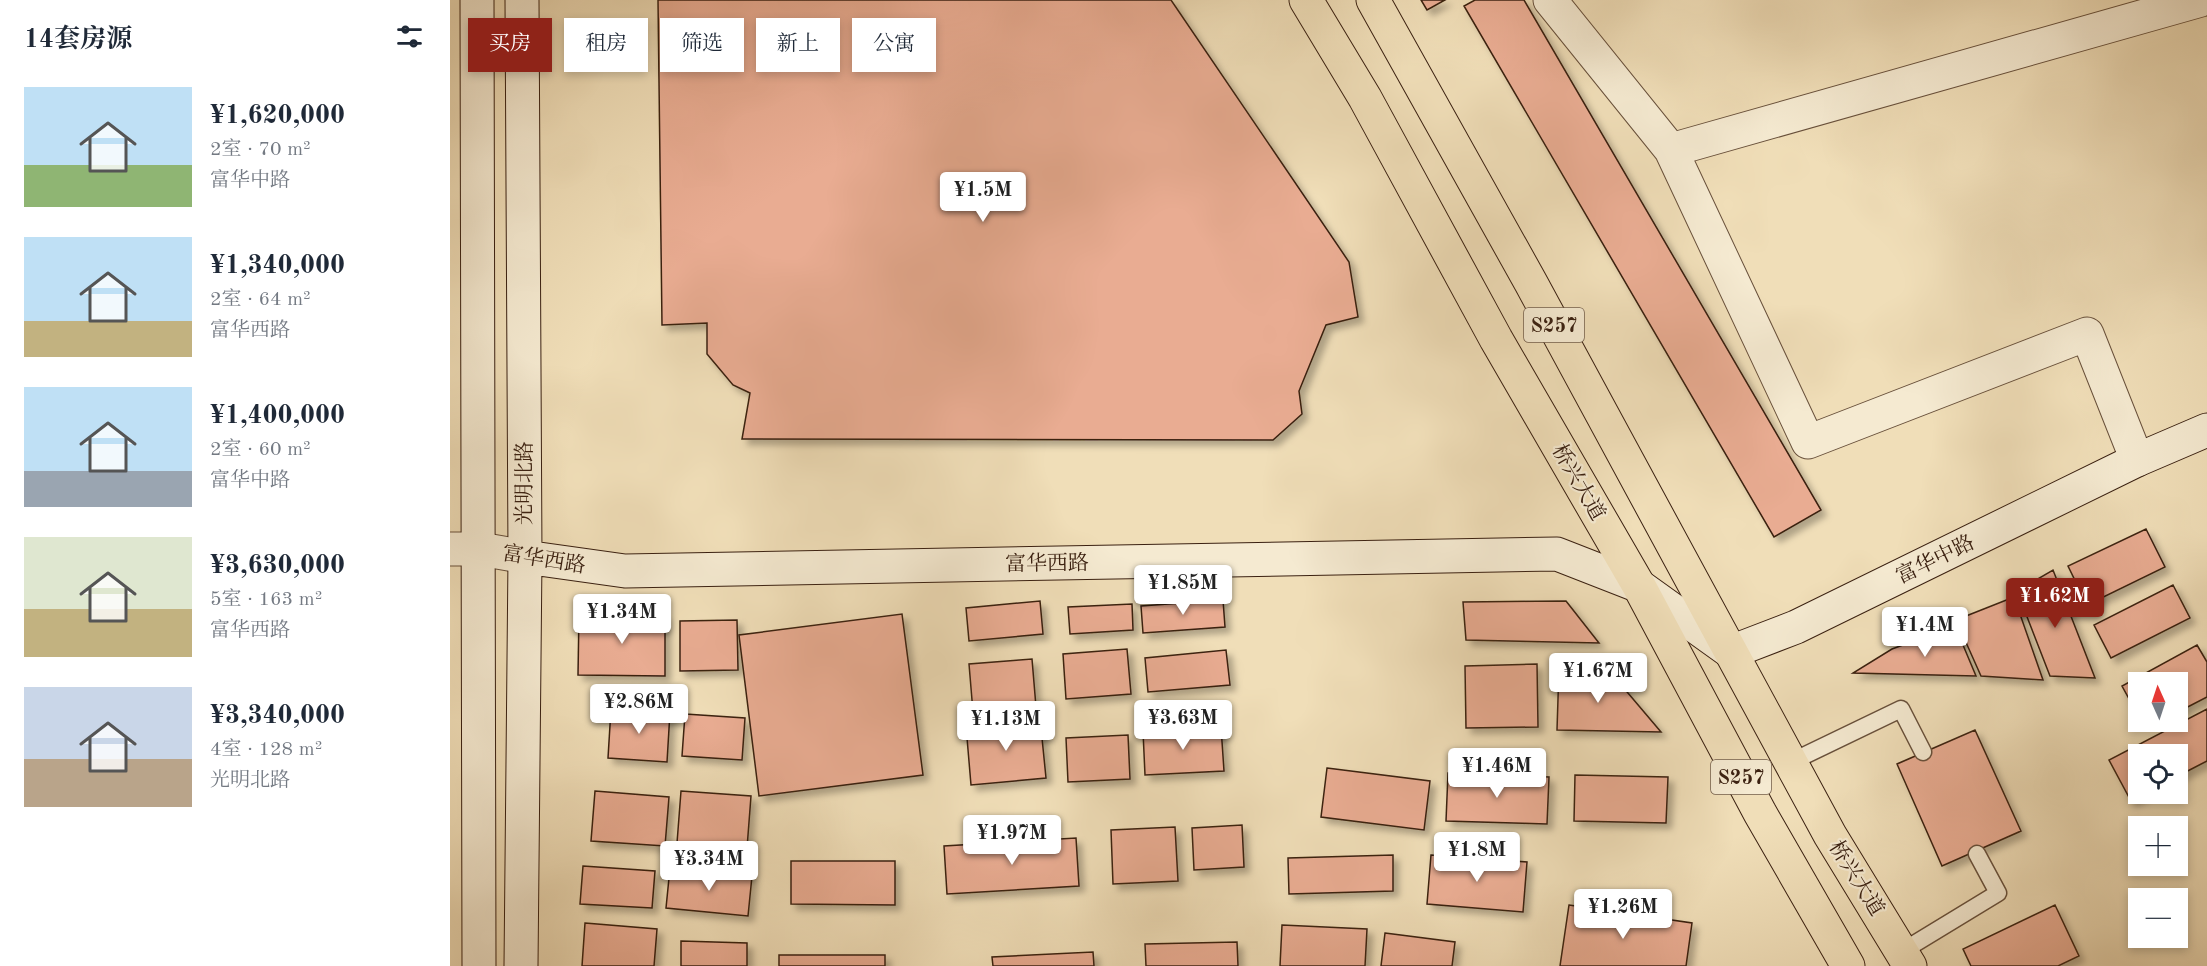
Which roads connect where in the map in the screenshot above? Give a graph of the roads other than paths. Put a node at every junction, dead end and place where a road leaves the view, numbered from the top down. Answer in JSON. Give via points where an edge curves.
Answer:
{"nodes":[{"id":1,"x":477,"y":0,"type":"edge"},
{"id":2,"x":522,"y":0,"type":"edge"},
{"id":3,"x":1306,"y":0,"type":"edge"},
{"id":4,"x":1373,"y":0,"type":"edge"},
{"id":5,"x":1550,"y":0,"type":"edge"},
{"id":6,"x":2201,"y":0,"type":"edge"},
{"id":7,"x":1671,"y":150,"type":"junction"},
{"id":8,"x":2207,"y":430,"type":"edge"},
{"id":9,"x":2137,"y":460,"type":"junction"},
{"id":10,"x":465,"y":549,"type":"edge"},
{"id":11,"x":525,"y":557,"type":"junction"},
{"id":12,"x":1639,"y":586,"type":"junction"},
{"id":13,"x":1731,"y":652,"type":"junction"},
{"id":14,"x":1923,"y":752,"type":"dead end"},
{"id":15,"x":1791,"y":762,"type":"junction"},
{"id":16,"x":1977,"y":854,"type":"dead end"},
{"id":17,"x":1906,"y":959,"type":"edge"},
{"id":18,"x":480,"y":966,"type":"edge"},
{"id":19,"x":521,"y":966,"type":"edge"},
{"id":20,"x":1848,"y":966,"type":"edge"}],
"edges":[{"from":1,"to":10,"type":"street"},
{"from":2,"to":11,"type":"street","name":"光明北路"},
{"from":3,"to":12,"type":"main road","name":"桥兴大道","number":"S257"},
{"from":4,"to":13,"type":"main road","name":"桥兴大道","number":"S257"},
{"from":5,"to":7,"type":"street"},
{"from":6,"to":7,"type":"street"},
{"from":7,"to":9,"type":"street","via":[[1808,442],[2087,334]]},
{"from":8,"to":9,"type":"street","name":"富华中路"},
{"from":9,"to":13,"type":"street","name":"富华中路","via":[[1796,627]]},
{"from":10,"to":11,"type":"street","name":"富华西路"},
{"from":10,"to":18,"type":"street"},
{"from":11,"to":12,"type":"street","name":"富华西路","via":[[625,571],[1557,554]]},
{"from":11,"to":19,"type":"street","name":"光明北路"},
{"from":12,"to":13,"type":"street"},
{"from":12,"to":20,"type":"main road","name":"桥兴大道","number":"S257","via":[[1760,813]]},
{"from":13,"to":15,"type":"main road","name":"桥兴大道","number":"S257"},
{"from":14,"to":15,"type":"lane","via":[[1901,709]]},
{"from":15,"to":17,"type":"main road","name":"桥兴大道","number":"S257","via":[[1830,835]]},
{"from":16,"to":17,"type":"lane","via":[[1998,893]]}]}
